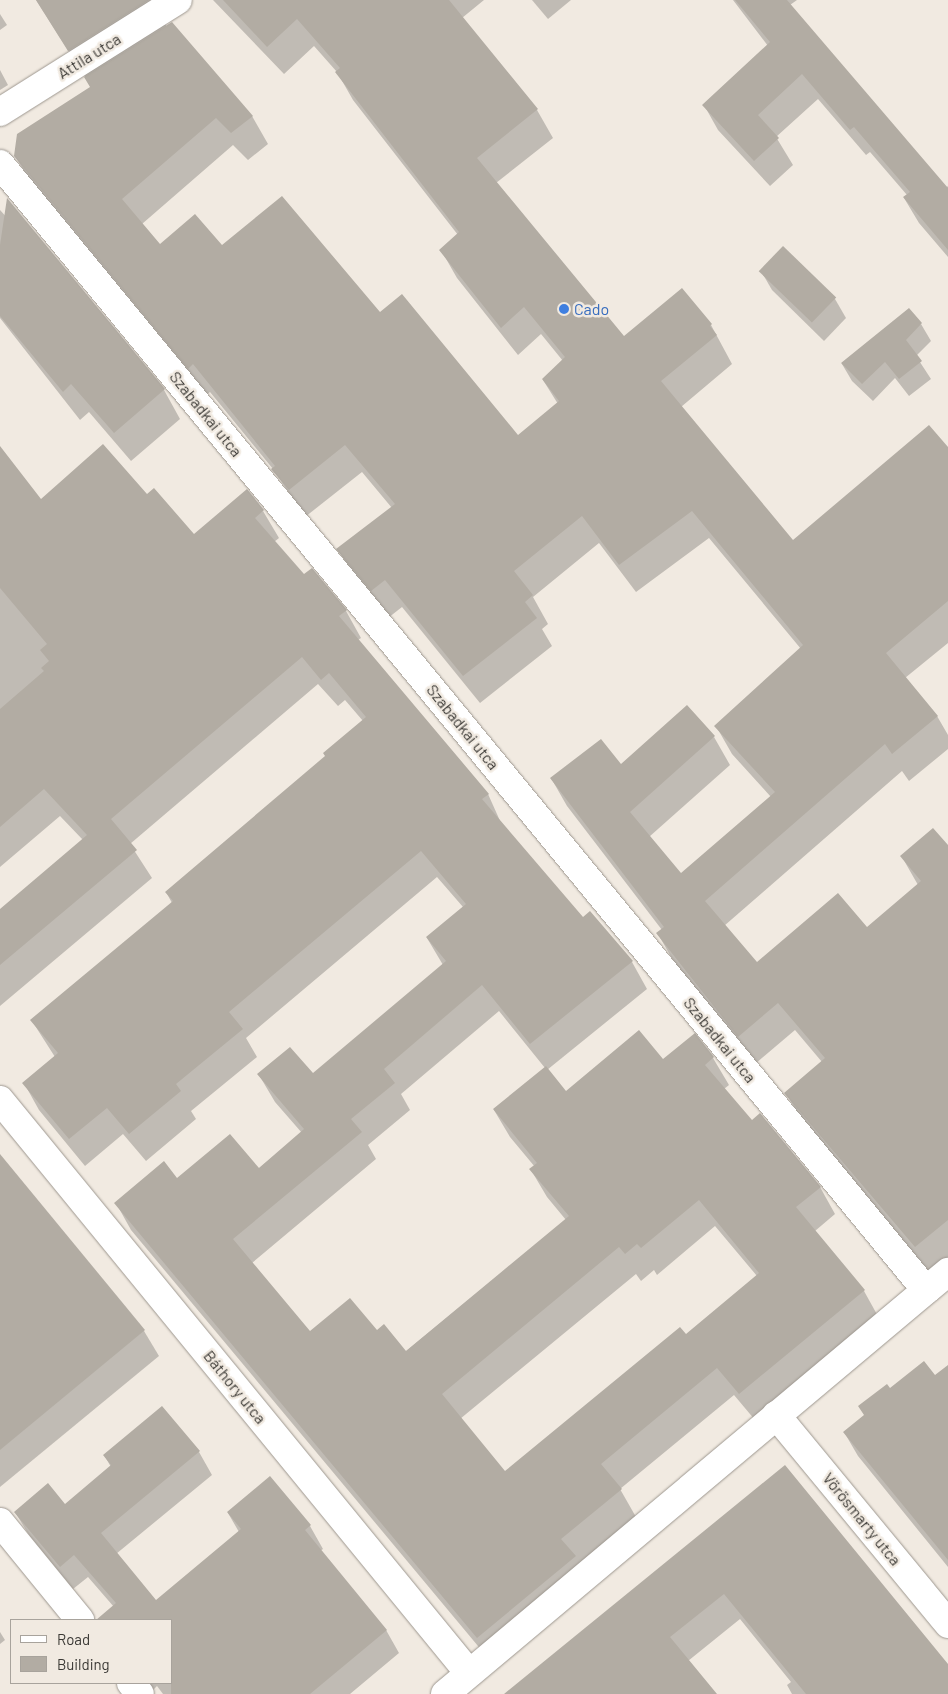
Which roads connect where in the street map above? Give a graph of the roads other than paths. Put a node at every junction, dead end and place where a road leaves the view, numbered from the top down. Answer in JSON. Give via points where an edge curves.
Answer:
{"nodes":[{"id":1,"x":178,"y":0,"type":"edge"},
{"id":2,"x":0,"y":112,"type":"edge"},
{"id":3,"x":0,"y":164,"type":"edge"},
{"id":4,"x":0,"y":1100,"type":"edge"},
{"id":5,"x":948,"y":1272,"type":"edge"},
{"id":6,"x":926,"y":1290,"type":"junction"},
{"id":7,"x":776,"y":1415,"type":"junction"},
{"id":8,"x":0,"y":1522,"type":"edge"},
{"id":9,"x":79,"y":1619,"type":"edge"},
{"id":10,"x":948,"y":1624,"type":"edge"},
{"id":11,"x":470,"y":1673,"type":"junction"},
{"id":12,"x":132,"y":1684,"type":"edge"},
{"id":13,"x":140,"y":1694,"type":"edge"},
{"id":14,"x":445,"y":1694,"type":"edge"}],
"edges":[{"from":1,"to":2,"type":"street","name":"Attila utca"},
{"from":3,"to":6,"type":"street","name":"Szabadkai utca"},
{"from":4,"to":11,"type":"street","name":"Báthory utca"},
{"from":5,"to":6,"type":"street"},
{"from":6,"to":7,"type":"street"},
{"from":7,"to":10,"type":"street","name":"Vörösmarty utca"},
{"from":7,"to":11,"type":"street"},
{"from":8,"to":9,"type":"street"},
{"from":11,"to":14,"type":"street"},
{"from":12,"to":13,"type":"street"}]}
